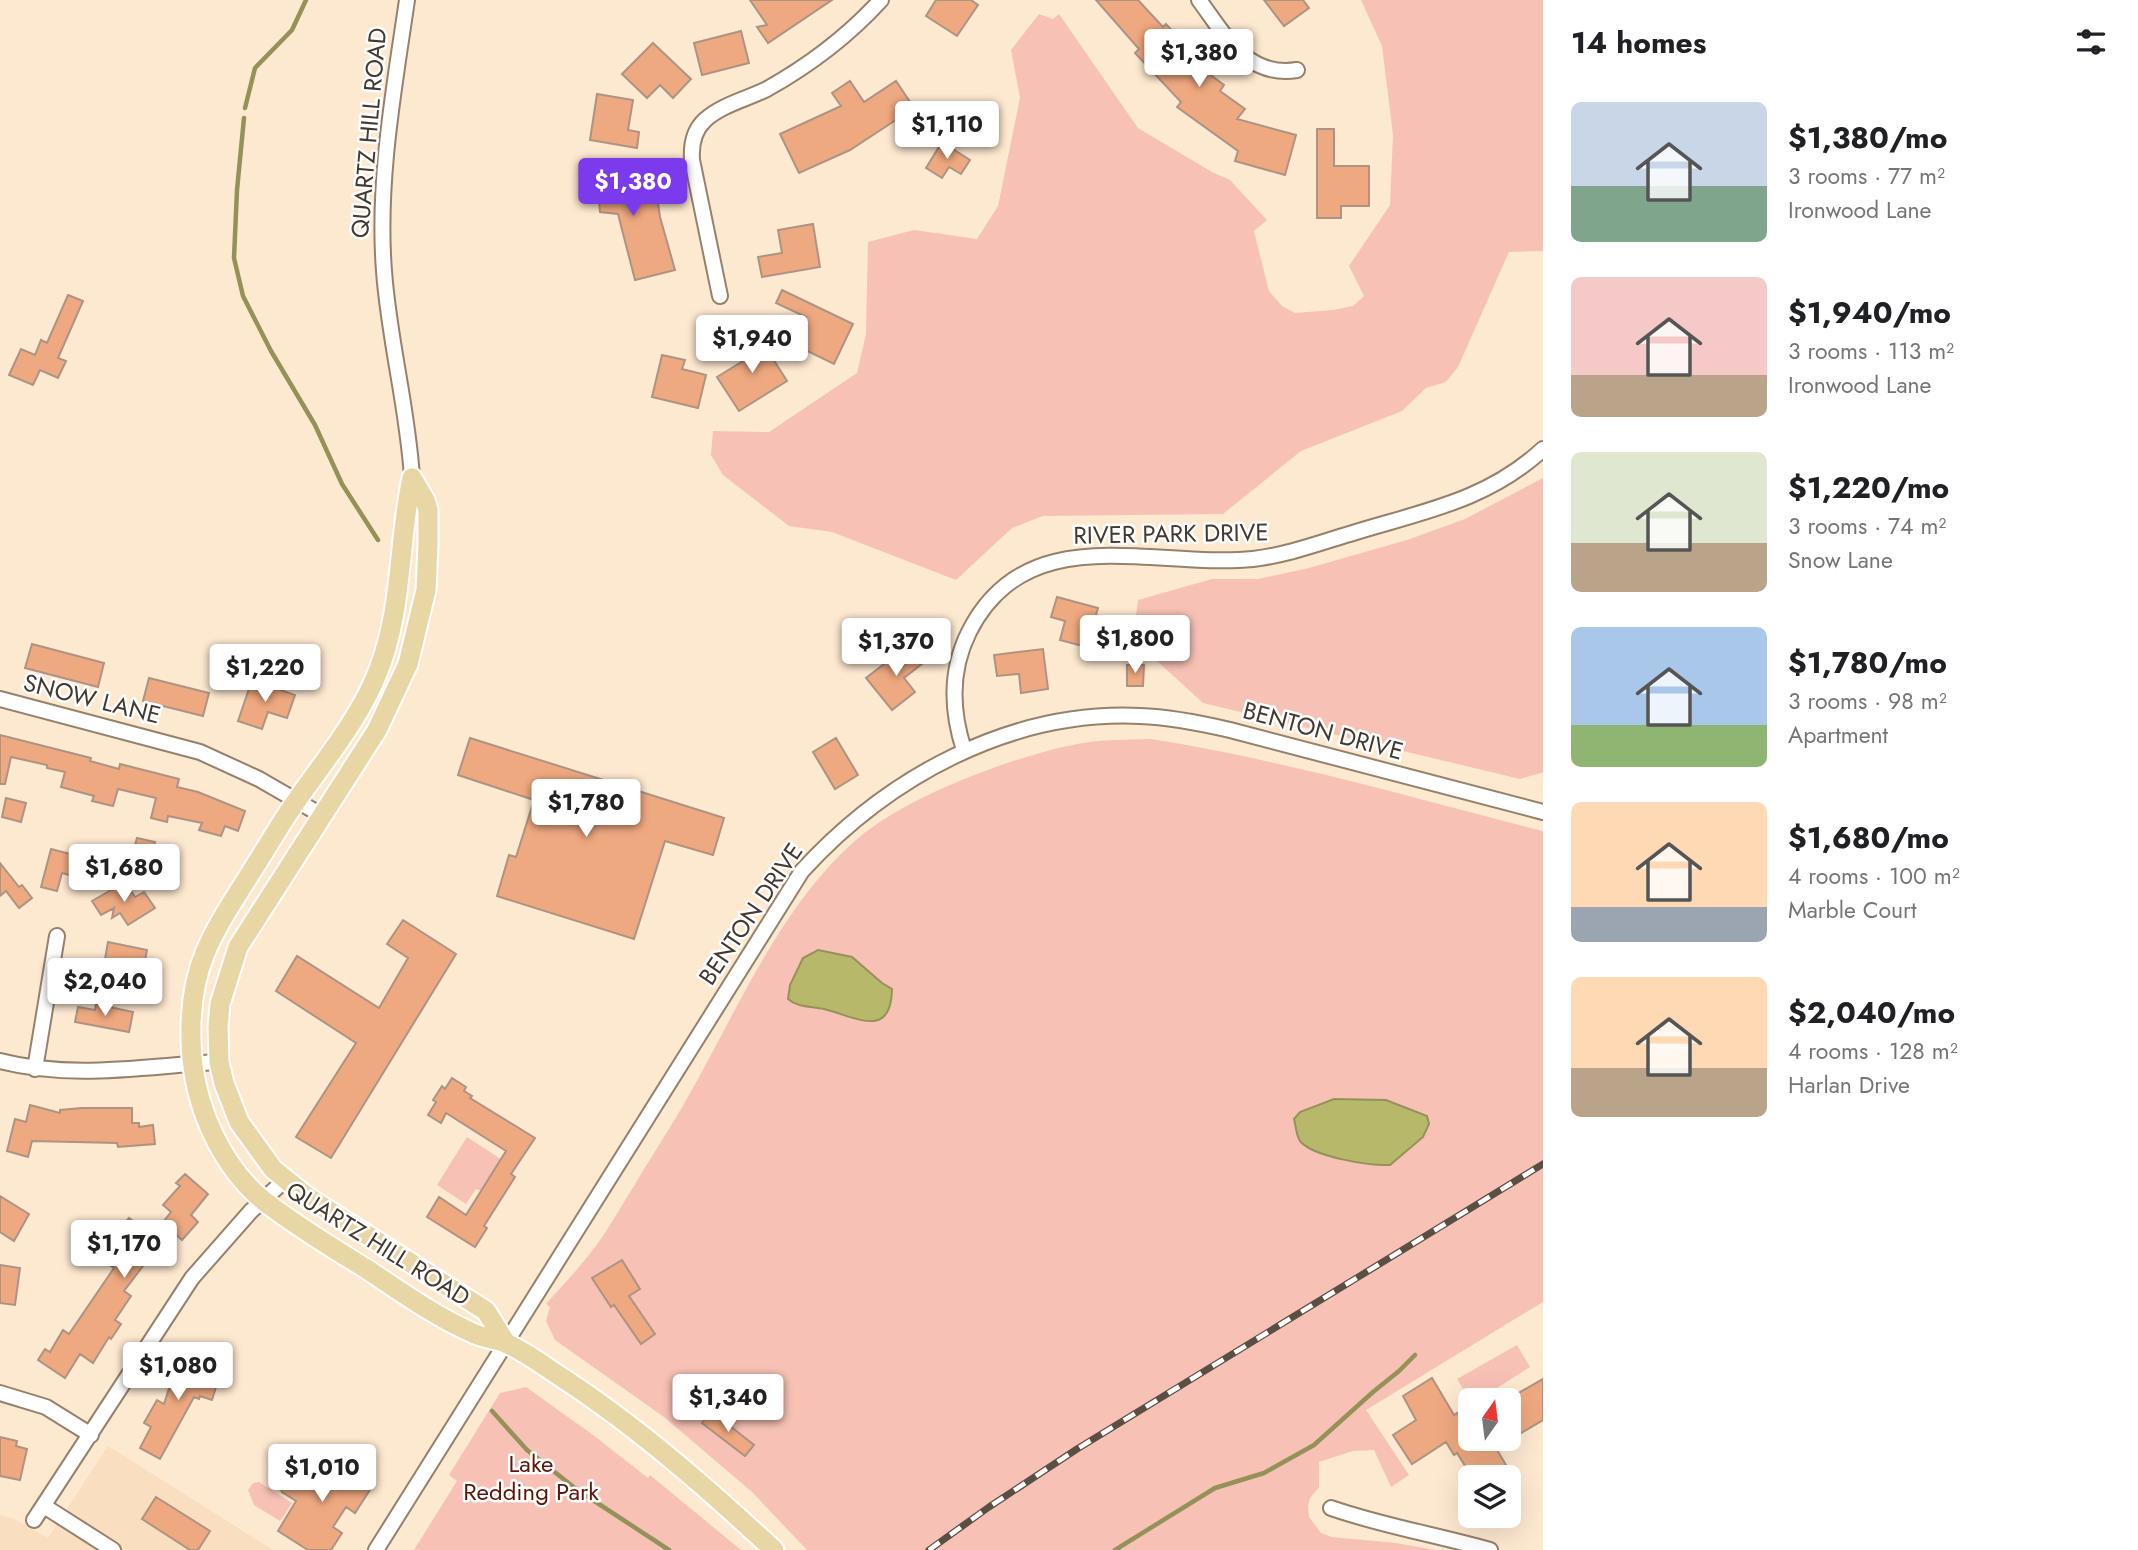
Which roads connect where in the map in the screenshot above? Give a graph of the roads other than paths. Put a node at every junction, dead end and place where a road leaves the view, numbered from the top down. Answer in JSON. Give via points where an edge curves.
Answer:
{"nodes":[{"id":1,"x":407,"y":0,"type":"edge"},
{"id":2,"x":881,"y":0,"type":"edge"},
{"id":3,"x":1199,"y":0,"type":"edge"},
{"id":4,"x":1297,"y":70,"type":"dead end"},
{"id":5,"x":720,"y":296,"type":"dead end"},
{"id":6,"x":1543,"y":449,"type":"edge"},
{"id":7,"x":412,"y":478,"type":"junction"},
{"id":8,"x":0,"y":699,"type":"edge"},
{"id":9,"x":964,"y":750,"type":"junction"},
{"id":10,"x":297,"y":800,"type":"junction"},
{"id":11,"x":1543,"y":812,"type":"edge"},
{"id":12,"x":323,"y":816,"type":"junction"},
{"id":13,"x":57,"y":936,"type":"dead end"},
{"id":14,"x":0,"y":1062,"type":"edge"},
{"id":15,"x":219,"y":1062,"type":"junction"},
{"id":16,"x":193,"y":1064,"type":"junction"},
{"id":17,"x":35,"y":1069,"type":"junction"},
{"id":18,"x":285,"y":1180,"type":"junction"},
{"id":19,"x":263,"y":1200,"type":"junction"},
{"id":20,"x":506,"y":1343,"type":"junction"},
{"id":21,"x":0,"y":1393,"type":"edge"},
{"id":22,"x":91,"y":1435,"type":"junction"},
{"id":23,"x":44,"y":1506,"type":"junction"},
{"id":24,"x":1331,"y":1508,"type":"dead end"},
{"id":25,"x":34,"y":1520,"type":"dead end"},
{"id":26,"x":113,"y":1550,"type":"edge"},
{"id":27,"x":376,"y":1550,"type":"edge"},
{"id":28,"x":774,"y":1550,"type":"edge"},
{"id":29,"x":1490,"y":1550,"type":"edge"}],
"edges":[{"from":1,"to":7,"type":"street","name":"QUARTZ HILL ROAD","via":[[388,141],[383,251]]},
{"from":2,"to":5,"type":"street","via":[[813,61],[712,115],[696,131],[692,160]]},
{"from":3,"to":4,"type":"street","via":[[1248,59],[1264,69]]},
{"from":6,"to":9,"type":"street","name":"RIVER PARK DRIVE","via":[[1512,475],[1465,499],[1286,553],[1231,560],[1096,555],[1066,558],[1030,570],[988,604],[966,639],[953,691]]},
{"from":7,"to":10,"type":"main road","name":"QUARTZ HILL ROAD","via":[[396,602],[377,675]]},
{"from":7,"to":12,"type":"main road","name":"QUARTZ HILL ROAD","via":[[425,500],[429,519],[426,590],[413,647],[390,707]]},
{"from":8,"to":10,"type":"street","name":"SNOW LANE","via":[[200,752]]},
{"from":9,"to":11,"type":"street","name":"BENTON DRIVE","via":[[1044,725],[1093,718],[1161,717],[1230,730]]},
{"from":9,"to":20,"type":"street","name":"BENTON DRIVE","via":[[891,791],[802,871]]},
{"from":10,"to":12,"type":"street","name":"SNOW LANE"},
{"from":10,"to":16,"type":"main road","name":"QUARTZ HILL ROAD","via":[[204,956],[192,1002]]},
{"from":12,"to":15,"type":"main road","name":"QUARTZ HILL ROAD","via":[[234,957],[220,1004]]},
{"from":13,"to":17,"type":"street"},
{"from":14,"to":17,"type":"street"},
{"from":15,"to":16,"type":"street"},
{"from":15,"to":18,"type":"main road","name":"QUARTZ HILL ROAD","via":[[239,1122]]},
{"from":16,"to":17,"type":"street","via":[[113,1071]]},
{"from":16,"to":19,"type":"main road","name":"QUARTZ HILL ROAD","via":[[201,1106],[213,1131],[229,1161]]},
{"from":18,"to":19,"type":"street"},
{"from":18,"to":20,"type":"main road","name":"QUARTZ HILL ROAD","via":[[486,1311]]},
{"from":19,"to":20,"type":"main road","name":"QUARTZ HILL ROAD","via":[[425,1305],[477,1335]]},
{"from":19,"to":22,"type":"street","via":[[186,1286]]},
{"from":20,"to":27,"type":"street","name":"BENTON DRIVE"},
{"from":20,"to":28,"type":"main road","name":"QUARTZ HILL ROAD","via":[[621,1420]]},
{"from":21,"to":22,"type":"street","via":[[46,1407]]},
{"from":22,"to":23,"type":"street"},
{"from":23,"to":25,"type":"street"},
{"from":23,"to":26,"type":"street"},
{"from":24,"to":29,"type":"street"}]}
